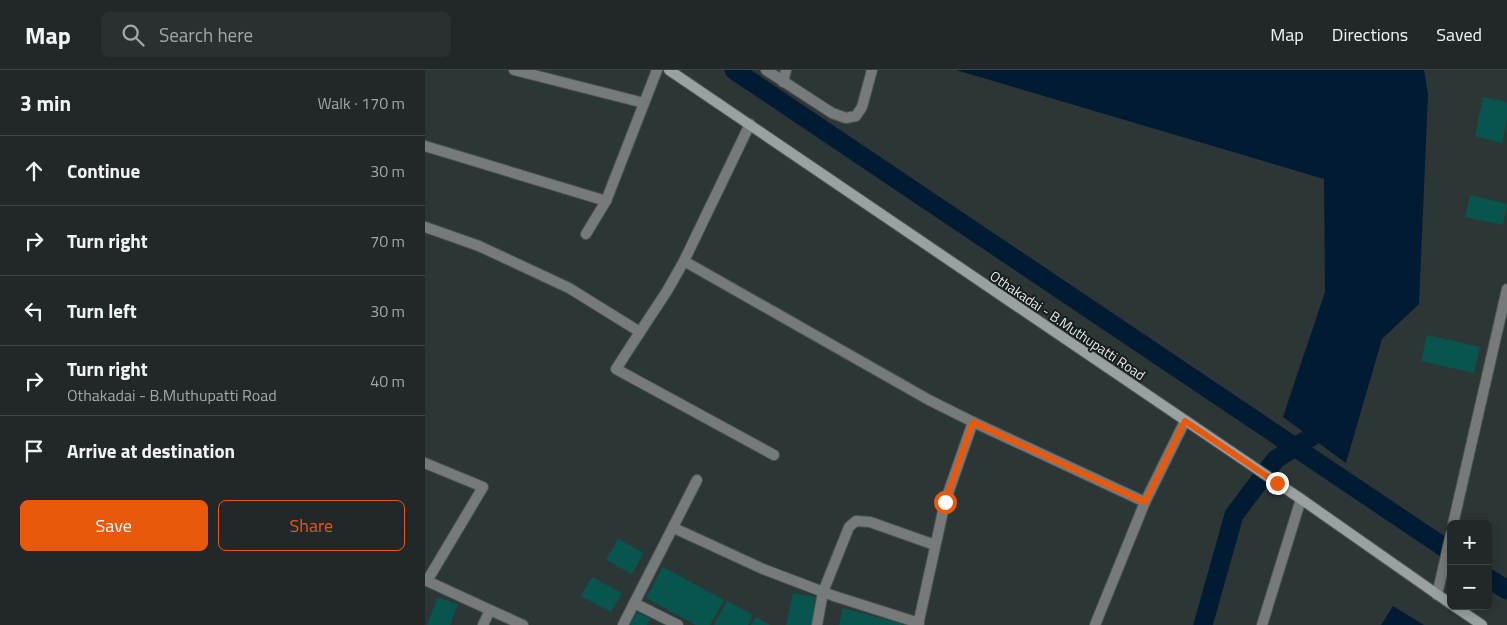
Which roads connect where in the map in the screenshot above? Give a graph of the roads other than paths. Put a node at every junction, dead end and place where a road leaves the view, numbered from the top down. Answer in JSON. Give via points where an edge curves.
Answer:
{"nodes":[{"id":1,"x":514,"y":70,"type":"edge"},
{"id":2,"x":657,"y":70,"type":"edge"},
{"id":3,"x":669,"y":70,"type":"edge"},
{"id":4,"x":766,"y":70,"type":"edge"},
{"id":5,"x":786,"y":70,"type":"edge"},
{"id":6,"x":872,"y":70,"type":"edge"},
{"id":7,"x":783,"y":82,"type":"junction"},
{"id":8,"x":644,"y":103,"type":"junction"},
{"id":9,"x":750,"y":124,"type":"junction"},
{"id":10,"x":425,"y":146,"type":"edge"},
{"id":11,"x":606,"y":201,"type":"junction"},
{"id":12,"x":425,"y":228,"type":"edge"},
{"id":13,"x":586,"y":234,"type":"dead end"},
{"id":14,"x":684,"y":261,"type":"junction"},
{"id":15,"x":1507,"y":289,"type":"edge"},
{"id":16,"x":640,"y":332,"type":"junction"},
{"id":17,"x":1185,"y":421,"type":"junction"},
{"id":18,"x":973,"y":422,"type":"junction"},
{"id":19,"x":774,"y":455,"type":"dead end"},
{"id":20,"x":425,"y":463,"type":"edge"},
{"id":21,"x":697,"y":480,"type":"dead end"},
{"id":22,"x":1301,"y":499,"type":"junction"},
{"id":23,"x":1145,"y":502,"type":"junction"},
{"id":24,"x":1454,"y":520,"type":"edge"},
{"id":25,"x":673,"y":528,"type":"junction"},
{"id":26,"x":935,"y":545,"type":"junction"},
{"id":27,"x":1447,"y":552,"type":"edge"},
{"id":28,"x":426,"y":581,"type":"edge"},
{"id":29,"x":823,"y":592,"type":"junction"},
{"id":30,"x":1437,"y":595,"type":"junction"},
{"id":31,"x":1447,"y":601,"type":"edge"},
{"id":32,"x":634,"y":603,"type":"junction"},
{"id":33,"x":490,"y":610,"type":"junction"},
{"id":34,"x":1460,"y":610,"type":"edge"},
{"id":35,"x":918,"y":624,"type":"edge"},
{"id":36,"x":483,"y":625,"type":"edge"},
{"id":37,"x":523,"y":625,"type":"edge"},
{"id":38,"x":623,"y":625,"type":"edge"},
{"id":39,"x":678,"y":625,"type":"edge"},
{"id":40,"x":817,"y":625,"type":"edge"},
{"id":41,"x":1095,"y":625,"type":"edge"},
{"id":42,"x":1262,"y":625,"type":"edge"},
{"id":43,"x":1482,"y":625,"type":"edge"}],
"edges":[{"from":1,"to":8,"type":"street"},
{"from":2,"to":8,"type":"street"},
{"from":3,"to":9,"type":"main road","name":"Othakadai - B.Muthupatti Road"},
{"from":4,"to":7,"type":"street"},
{"from":5,"to":7,"type":"street"},
{"from":6,"to":7,"type":"street","via":[[862,108],[856,116],[846,118],[832,113]]},
{"from":8,"to":11,"type":"street"},
{"from":9,"to":14,"type":"street"},
{"from":9,"to":17,"type":"main road","name":"Othakadai - B.Muthupatti Road"},
{"from":10,"to":11,"type":"street"},
{"from":11,"to":13,"type":"street"},
{"from":12,"to":16,"type":"street","via":[[479,246],[569,288]]},
{"from":14,"to":16,"type":"street"},
{"from":14,"to":18,"type":"street"},
{"from":15,"to":24,"type":"street"},
{"from":16,"to":19,"type":"street","via":[[616,369]]},
{"from":17,"to":22,"type":"main road","name":"Othakadai - B.Muthupatti Road"},
{"from":17,"to":23,"type":"street"},
{"from":18,"to":23,"type":"street"},
{"from":18,"to":26,"type":"street","via":[[945,502]]},
{"from":20,"to":28,"type":"street","via":[[483,487]]},
{"from":21,"to":25,"type":"street"},
{"from":22,"to":30,"type":"main road","name":"Othakadai - B.Muthupatti Road"},
{"from":22,"to":42,"type":"street"},
{"from":23,"to":41,"type":"street"},
{"from":25,"to":29,"type":"street"},
{"from":25,"to":32,"type":"street"},
{"from":26,"to":29,"type":"street","via":[[870,522],[856,521],[849,527]]},
{"from":26,"to":35,"type":"street"},
{"from":27,"to":30,"type":"street"},
{"from":28,"to":33,"type":"street"},
{"from":29,"to":35,"type":"street"},
{"from":29,"to":40,"type":"street"},
{"from":30,"to":31,"type":"main road","name":"Othakadai - B.Muthupatti Road"},
{"from":32,"to":38,"type":"street"},
{"from":32,"to":39,"type":"street"},
{"from":33,"to":36,"type":"street"},
{"from":33,"to":37,"type":"street"},
{"from":34,"to":43,"type":"main road"}]}
